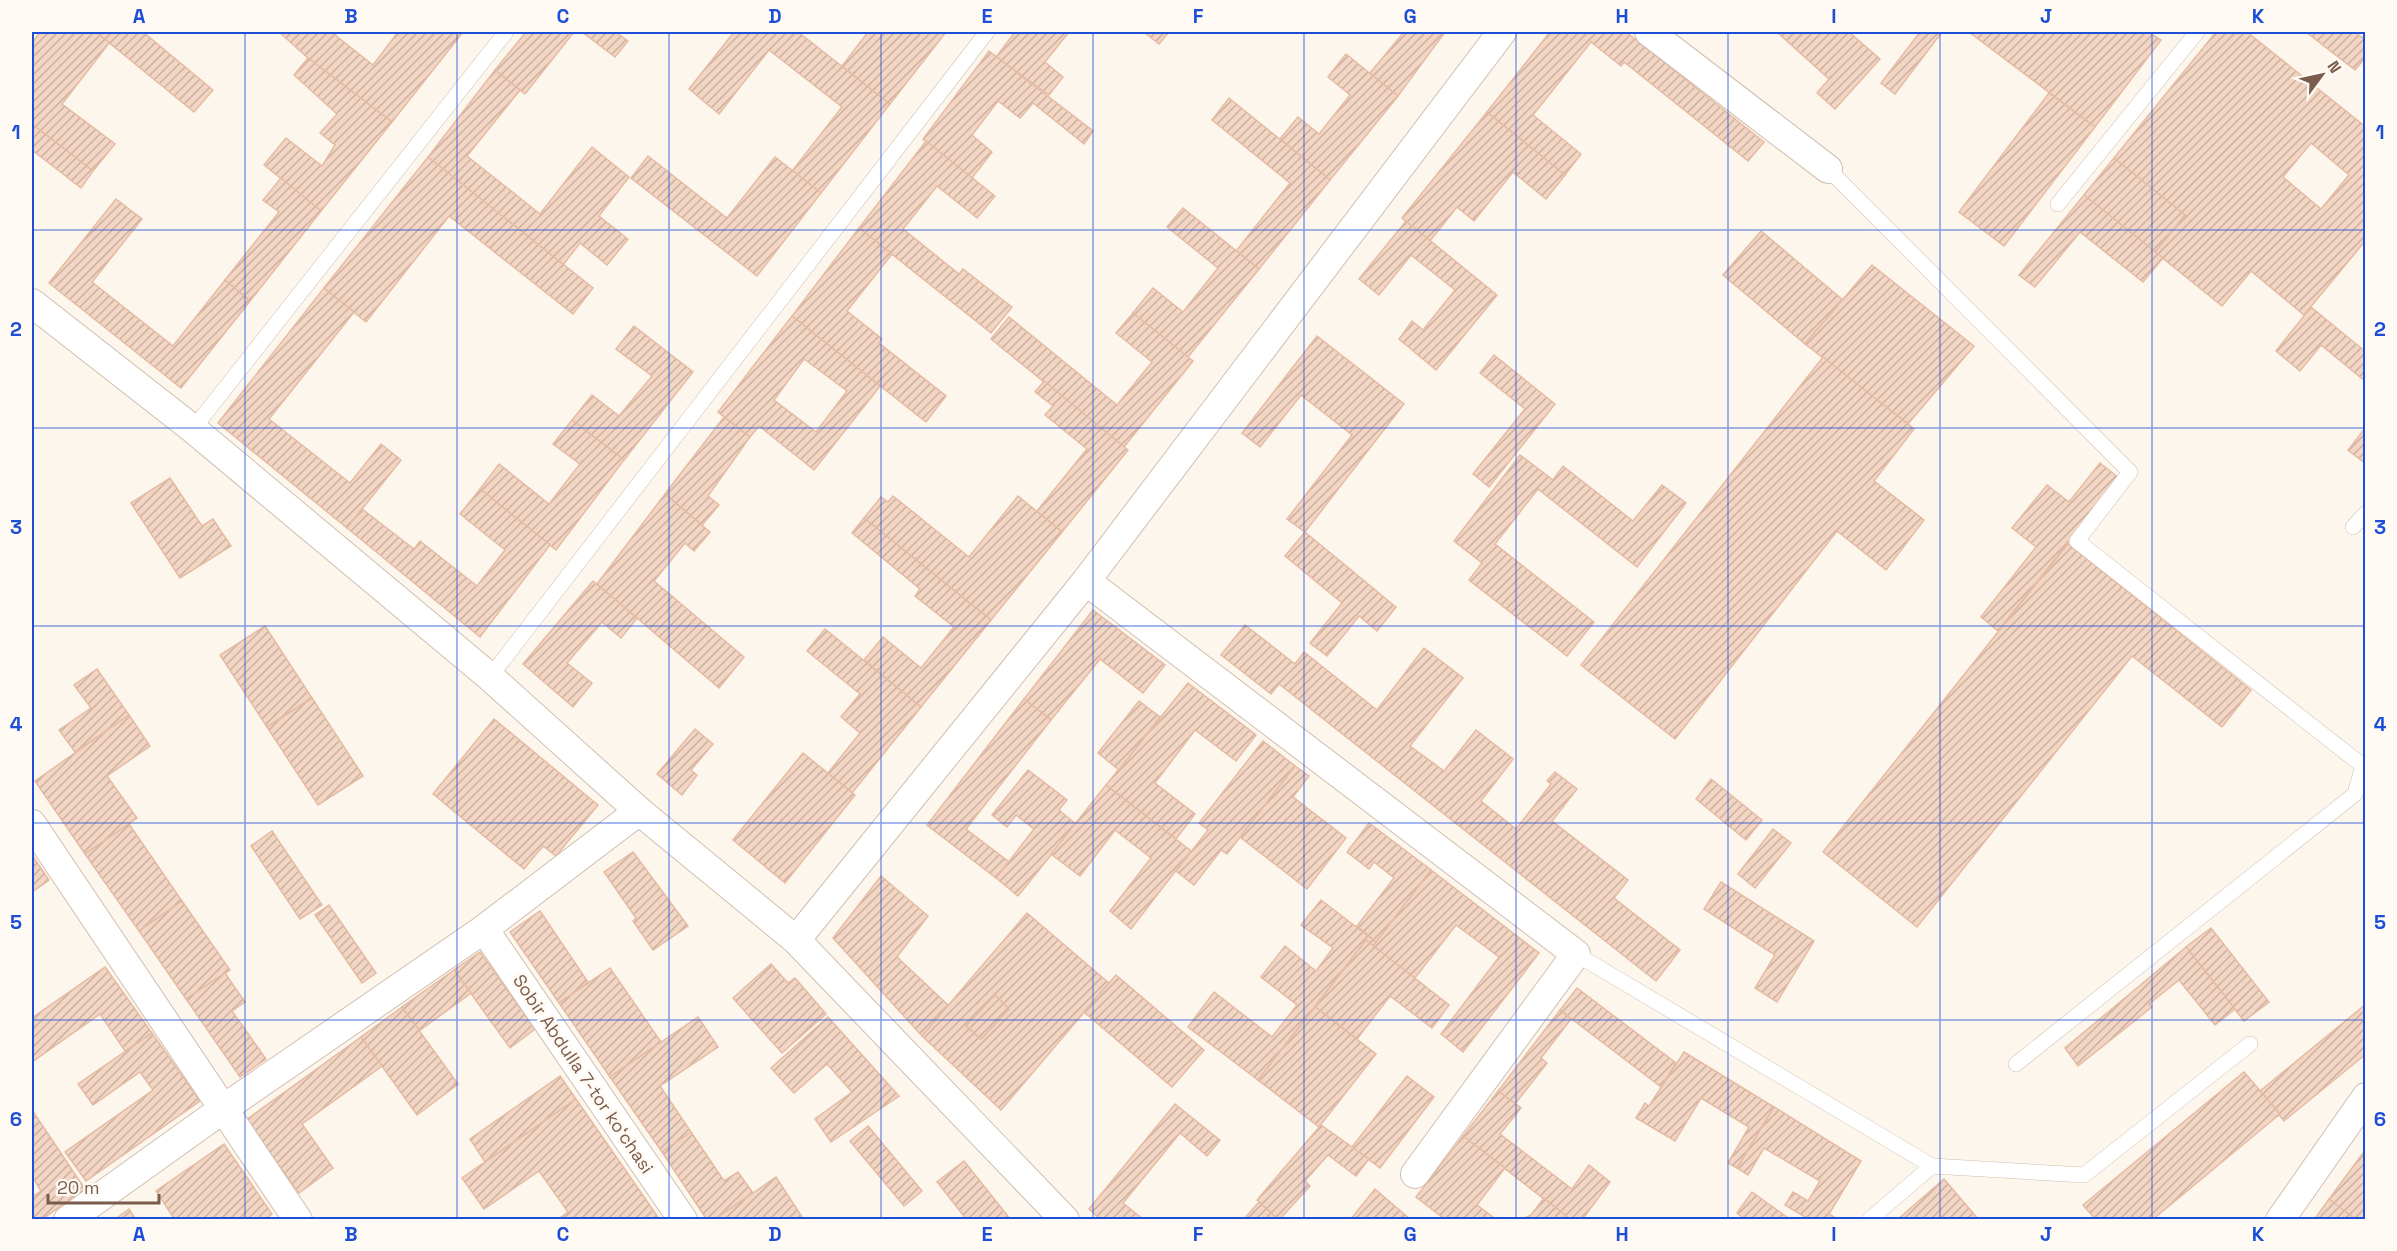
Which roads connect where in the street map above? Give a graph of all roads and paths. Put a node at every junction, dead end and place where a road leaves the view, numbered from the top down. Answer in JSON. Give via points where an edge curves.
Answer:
{"nodes":[{"id":1,"x":506,"y":32,"type":"edge"},
{"id":2,"x":987,"y":32,"type":"edge"},
{"id":3,"x":1502,"y":32,"type":"edge"},
{"id":4,"x":1649,"y":32,"type":"edge"},
{"id":5,"x":2197,"y":32,"type":"edge"},
{"id":6,"x":1827,"y":168,"type":"joint"},
{"id":7,"x":2058,"y":204,"type":"dead end"},
{"id":8,"x":32,"y":303,"type":"edge"},
{"id":9,"x":193,"y":429,"type":"junction"},
{"id":10,"x":2366,"y":513,"type":"edge"},
{"id":11,"x":2353,"y":527,"type":"dead end"},
{"id":12,"x":1086,"y":580,"type":"junction"},
{"id":13,"x":490,"y":677,"type":"junction"},
{"id":14,"x":639,"y":811,"type":"junction"},
{"id":15,"x":32,"y":825,"type":"edge"},
{"id":16,"x":484,"y":929,"type":"junction"},
{"id":17,"x":796,"y":940,"type":"junction"},
{"id":18,"x":1576,"y":954,"type":"junction"},
{"id":19,"x":2250,"y":1044,"type":"dead end"},
{"id":20,"x":2016,"y":1064,"type":"dead end"},
{"id":21,"x":2366,"y":1097,"type":"edge"},
{"id":22,"x":223,"y":1108,"type":"junction"},
{"id":23,"x":1932,"y":1166,"type":"junction"},
{"id":24,"x":1415,"y":1174,"type":"dead end"},
{"id":25,"x":68,"y":1220,"type":"edge"},
{"id":26,"x":298,"y":1220,"type":"edge"},
{"id":27,"x":683,"y":1220,"type":"edge"},
{"id":28,"x":1065,"y":1220,"type":"edge"},
{"id":29,"x":1869,"y":1220,"type":"edge"},
{"id":30,"x":2280,"y":1220,"type":"edge"}],
"edges":[{"from":1,"to":9,"type":"lane"},
{"from":2,"to":13,"type":"lane"},
{"from":3,"to":12,"type":"street"},
{"from":4,"to":6,"type":"street"},
{"from":5,"to":7,"type":"lane"},
{"from":6,"to":20,"type":"lane","via":[[2130,472],[2076,541],[2363,766],[2355,794]]},
{"from":8,"to":9,"type":"street"},
{"from":9,"to":13,"type":"street"},
{"from":10,"to":11,"type":"lane"},
{"from":12,"to":17,"type":"street"},
{"from":12,"to":18,"type":"street"},
{"from":13,"to":14,"type":"street"},
{"from":14,"to":16,"type":"street"},
{"from":14,"to":17,"type":"street"},
{"from":15,"to":22,"type":"street"},
{"from":16,"to":22,"type":"street"},
{"from":16,"to":27,"type":"street","name":"Sobir Abdulla 7-tor koʻchasi"},
{"from":17,"to":28,"type":"street"},
{"from":18,"to":23,"type":"lane"},
{"from":18,"to":24,"type":"street"},
{"from":19,"to":23,"type":"lane","via":[[2084,1175]]},
{"from":21,"to":30,"type":"street"},
{"from":22,"to":25,"type":"street"},
{"from":22,"to":26,"type":"street"},
{"from":23,"to":29,"type":"lane"}]}
